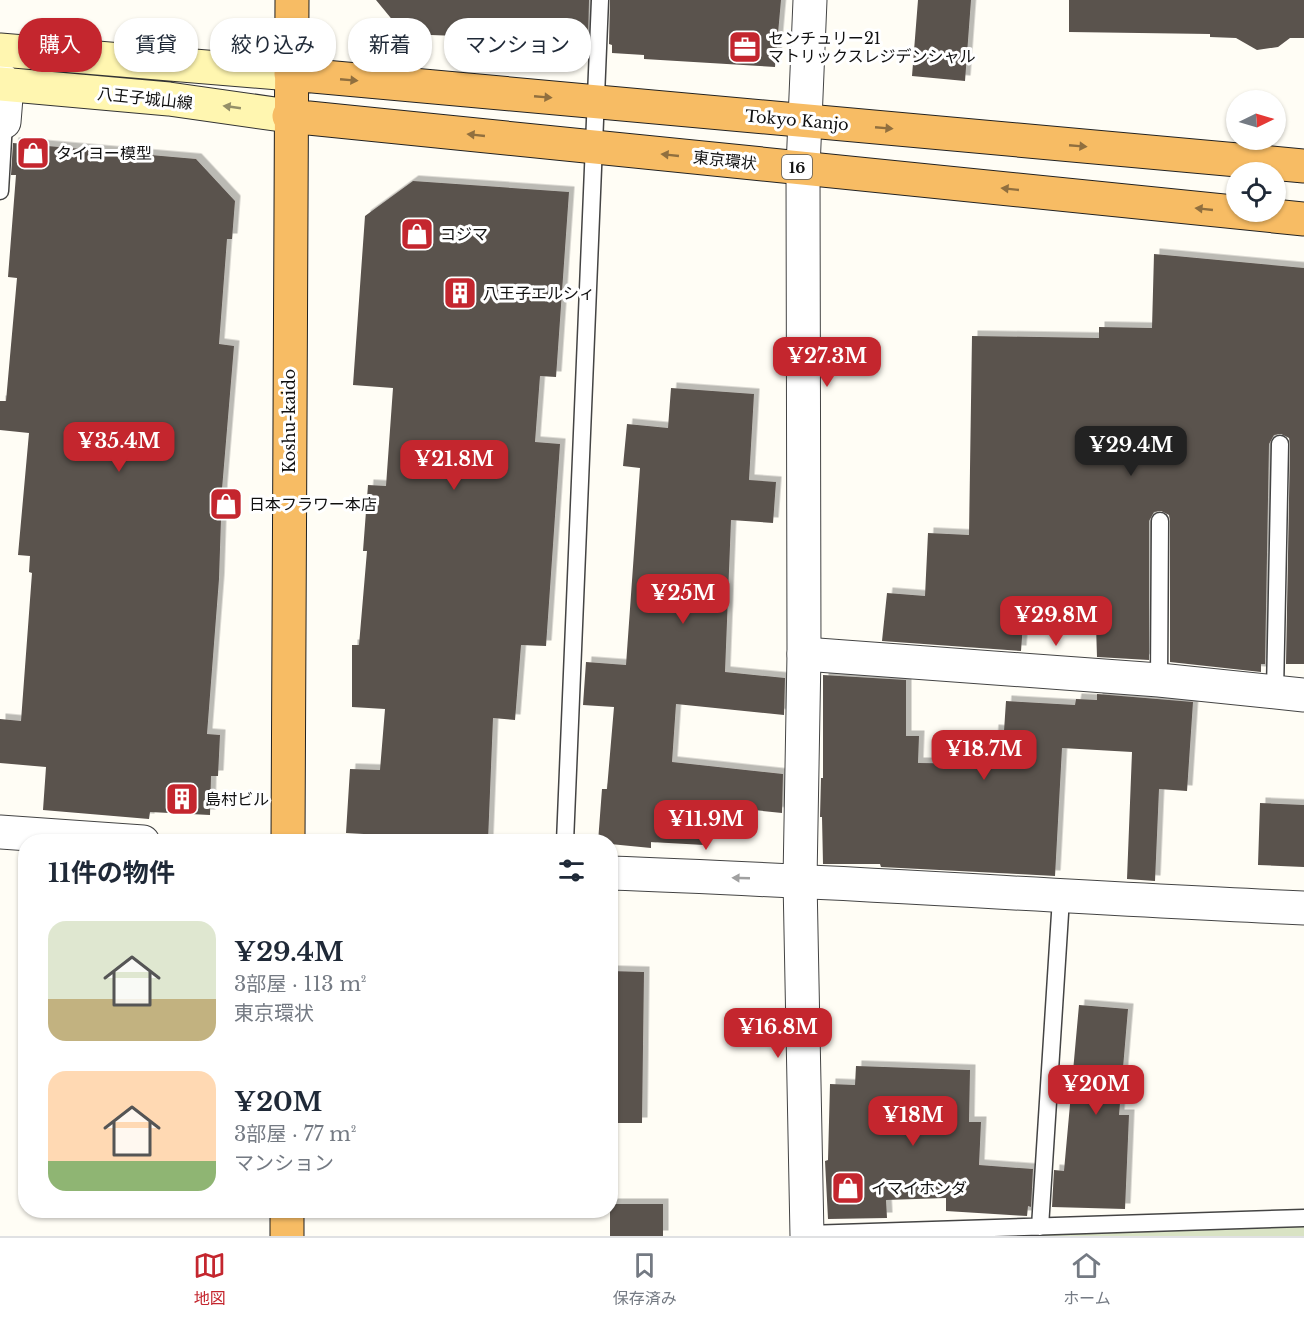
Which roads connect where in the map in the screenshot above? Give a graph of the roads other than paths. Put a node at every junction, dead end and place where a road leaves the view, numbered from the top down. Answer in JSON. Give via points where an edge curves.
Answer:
{"nodes":[{"id":1,"x":292,"y":0,"type":"edge"},
{"id":2,"x":600,"y":0,"type":"edge"},
{"id":3,"x":810,"y":0,"type":"edge"},
{"id":4,"x":0,"y":50,"type":"edge"},
{"id":5,"x":291,"y":74,"type":"junction"},
{"id":6,"x":2,"y":82,"type":"edge"},
{"id":7,"x":595,"y":102,"type":"junction"},
{"id":8,"x":290,"y":116,"type":"junction"},
{"id":9,"x":804,"y":121,"type":"junction"},
{"id":10,"x":4,"y":122,"type":"joint"},
{"id":11,"x":593,"y":147,"type":"junction"},
{"id":12,"x":1304,"y":166,"type":"edge"},
{"id":13,"x":803,"y":168,"type":"junction"},
{"id":14,"x":0,"y":191,"type":"edge"},
{"id":15,"x":1304,"y":219,"type":"edge"},
{"id":16,"x":1280,"y":444,"type":"dead end"},
{"id":17,"x":1160,"y":521,"type":"dead end"},
{"id":18,"x":804,"y":654,"type":"junction"},
{"id":19,"x":1159,"y":680,"type":"junction"},
{"id":20,"x":1290,"y":693,"type":"edge"},
{"id":21,"x":0,"y":832,"type":"edge"},
{"id":22,"x":29,"y":834,"type":"edge"},
{"id":23,"x":288,"y":834,"type":"edge"},
{"id":24,"x":565,"y":834,"type":"edge"},
{"id":25,"x":618,"y":873,"type":"edge"},
{"id":26,"x":800,"y":880,"type":"junction"},
{"id":27,"x":1061,"y":898,"type":"junction"},
{"id":28,"x":1304,"y":908,"type":"edge"},
{"id":29,"x":287,"y":1218,"type":"edge"},
{"id":30,"x":1304,"y":1218,"type":"edge"},
{"id":31,"x":1040,"y":1227,"type":"junction"},
{"id":32,"x":807,"y":1235,"type":"edge"},
{"id":33,"x":287,"y":1236,"type":"edge"}],
"edges":[{"from":1,"to":5,"type":"highway","name":"Koshu-kaido"},
{"from":2,"to":7,"type":"lane"},
{"from":3,"to":9,"type":"street"},
{"from":4,"to":5,"type":"main road"},
{"from":5,"to":7,"type":"highway","name":"Tokyo Kanjo","one_way":true},
{"from":5,"to":8,"type":"highway","name":"Koshu-kaido"},
{"from":8,"to":6,"type":"main road","name":"八王子城山線","one_way":true},
{"from":6,"to":10,"type":"street"},
{"from":7,"to":9,"type":"highway","name":"Tokyo Kanjo"},
{"from":7,"to":11,"type":"lane"},
{"from":11,"to":8,"type":"highway","name":"東京環状","number":"16","one_way":true},
{"from":8,"to":23,"type":"highway","name":"Koshu-kaido"},
{"from":9,"to":12,"type":"highway","name":"Tokyo Kanjo","one_way":true},
{"from":9,"to":13,"type":"street"},
{"from":10,"to":14,"type":"lane"},
{"from":13,"to":11,"type":"highway","name":"東京環状","number":"16","one_way":true},
{"from":11,"to":24,"type":"lane"},
{"from":15,"to":13,"type":"highway","name":"東京環状","number":"16","one_way":true},
{"from":13,"to":18,"type":"street"},
{"from":16,"to":20,"type":"lane"},
{"from":17,"to":19,"type":"lane"},
{"from":18,"to":19,"type":"street"},
{"from":18,"to":26,"type":"street"},
{"from":19,"to":20,"type":"street"},
{"from":21,"to":22,"type":"street"},
{"from":26,"to":25,"type":"street","one_way":true},
{"from":26,"to":27,"type":"street"},
{"from":26,"to":32,"type":"street"},
{"from":27,"to":28,"type":"street"},
{"from":27,"to":31,"type":"lane"},
{"from":29,"to":33,"type":"highway"},
{"from":30,"to":31,"type":"lane"},
{"from":31,"to":32,"type":"lane"}]}
